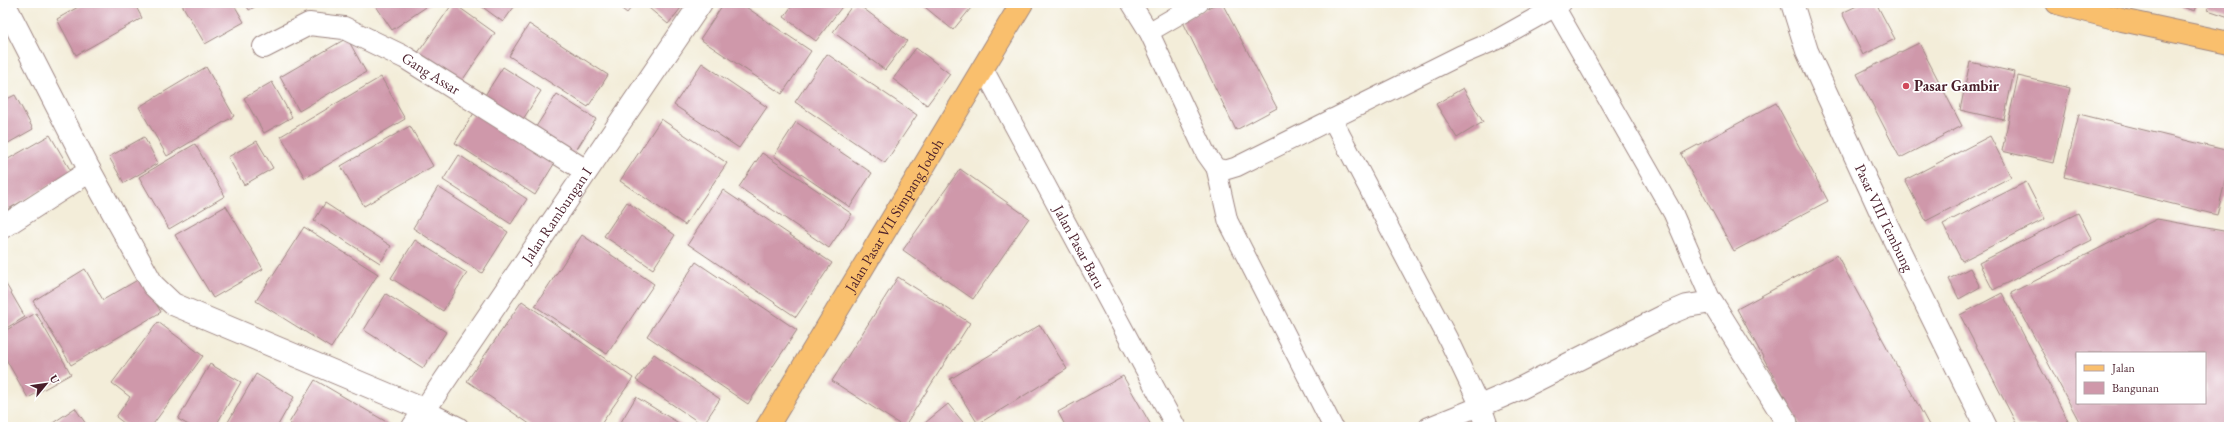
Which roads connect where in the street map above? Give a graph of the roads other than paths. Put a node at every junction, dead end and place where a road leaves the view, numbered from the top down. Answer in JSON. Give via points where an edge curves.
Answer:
{"nodes":[{"id":1,"x":4,"y":3,"type":"edge"},
{"id":2,"x":701,"y":3,"type":"edge"},
{"id":3,"x":1022,"y":3,"type":"edge"},
{"id":4,"x":1131,"y":3,"type":"edge"},
{"id":5,"x":1199,"y":3,"type":"edge"},
{"id":6,"x":1792,"y":3,"type":"edge"},
{"id":7,"x":2056,"y":3,"type":"edge"},
{"id":8,"x":1559,"y":5,"type":"edge"},
{"id":9,"x":1149,"y":32,"type":"junction"},
{"id":10,"x":2229,"y":43,"type":"edge"},
{"id":11,"x":264,"y":47,"type":"dead end"},
{"id":12,"x":983,"y":68,"type":"junction"},
{"id":13,"x":1332,"y":119,"type":"junction"},
{"id":14,"x":1216,"y":168,"type":"junction"},
{"id":15,"x":90,"y":171,"type":"junction"},
{"id":16,"x":586,"y":171,"type":"junction"},
{"id":17,"x":3,"y":228,"type":"edge"},
{"id":18,"x":1712,"y":302,"type":"junction"},
{"id":19,"x":1480,"y":406,"type":"junction"},
{"id":20,"x":419,"y":418,"type":"edge"},
{"id":21,"x":459,"y":427,"type":"edge"},
{"id":22,"x":767,"y":427,"type":"edge"},
{"id":23,"x":1176,"y":427,"type":"edge"},
{"id":24,"x":1333,"y":427,"type":"edge"},
{"id":25,"x":1428,"y":427,"type":"edge"},
{"id":26,"x":1487,"y":427,"type":"edge"},
{"id":27,"x":1787,"y":427,"type":"edge"},
{"id":28,"x":1986,"y":427,"type":"edge"}],
"edges":[{"from":1,"to":15,"type":"street"},
{"from":2,"to":16,"type":"street","name":"Jalan Rambungan I"},
{"from":3,"to":12,"type":"main road","name":"Jalan Pasar VII Simpang Jodoh"},
{"from":4,"to":9,"type":"lane"},
{"from":5,"to":9,"type":"lane"},
{"from":6,"to":28,"type":"street","name":"Pasar VIII Tembung","via":[[1807,51],[1879,210]]},
{"from":7,"to":10,"type":"main road"},
{"from":8,"to":13,"type":"lane","via":[[1496,40]]},
{"from":8,"to":18,"type":"lane","via":[[1673,213]]},
{"from":9,"to":14,"type":"lane","via":[[1206,154]]},
{"from":11,"to":16,"type":"street","name":"Gang Assar","via":[[309,24],[344,28],[406,58]]},
{"from":12,"to":22,"type":"main road","name":"Jalan Pasar VII Simpang Jodoh"},
{"from":12,"to":23,"type":"lane","name":"Jalan Pasar Baru"},
{"from":13,"to":14,"type":"lane","via":[[1236,167],[1226,170]]},
{"from":13,"to":19,"type":"lane","via":[[1448,339]]},
{"from":14,"to":24,"type":"lane","via":[[1228,221]]},
{"from":15,"to":17,"type":"street"},
{"from":15,"to":20,"type":"street","via":[[154,285],[173,304]]},
{"from":16,"to":20,"type":"street","name":"Jalan Rambungan I"},
{"from":18,"to":19,"type":"street","via":[[1686,306],[1668,314]]},
{"from":18,"to":27,"type":"street","via":[[1786,421]]},
{"from":19,"to":25,"type":"lane"},
{"from":19,"to":26,"type":"street"},
{"from":20,"to":21,"type":"lane"}]}
